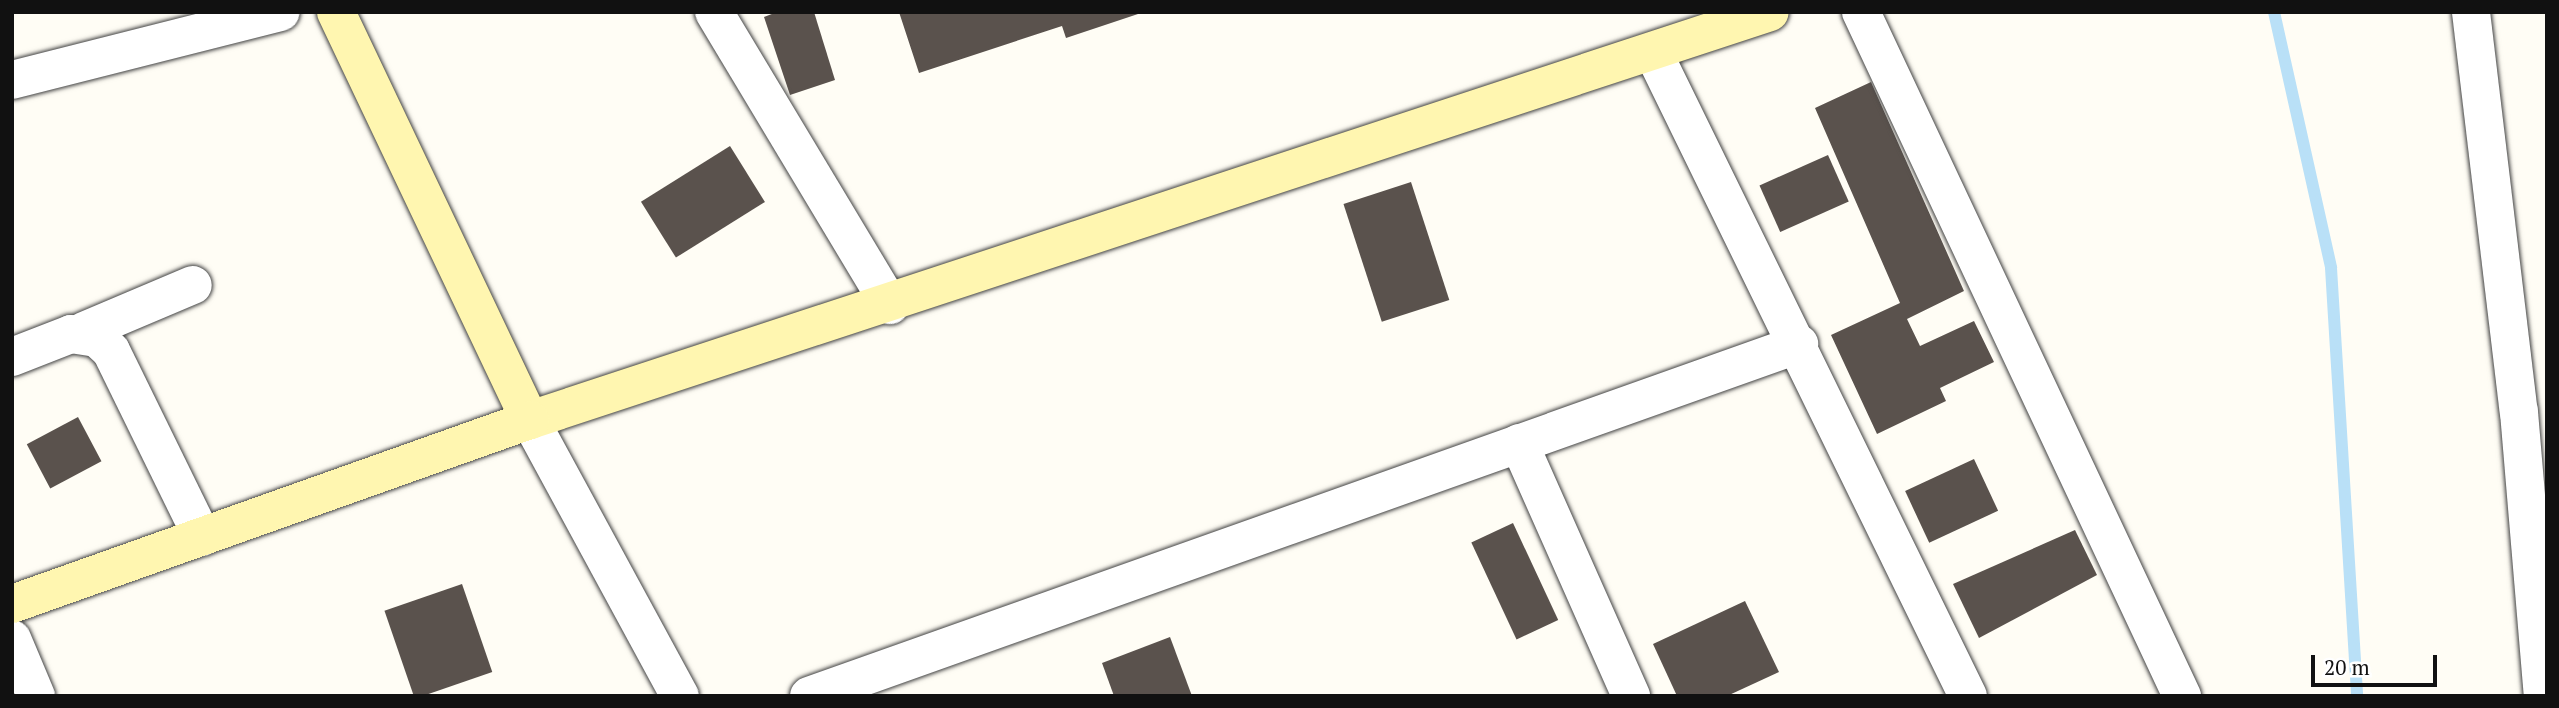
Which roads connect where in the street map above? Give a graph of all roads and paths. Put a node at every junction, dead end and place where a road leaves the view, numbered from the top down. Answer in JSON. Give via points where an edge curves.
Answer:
{"nodes":[{"id":1,"x":281,"y":12,"type":"edge"},
{"id":2,"x":336,"y":12,"type":"edge"},
{"id":3,"x":714,"y":12,"type":"edge"},
{"id":4,"x":1770,"y":12,"type":"edge"},
{"id":5,"x":1861,"y":12,"type":"edge"},
{"id":6,"x":2472,"y":12,"type":"edge"},
{"id":7,"x":1653,"y":52,"type":"junction"},
{"id":8,"x":12,"y":80,"type":"edge"},
{"id":9,"x":193,"y":285,"type":"dead end"},
{"id":10,"x":890,"y":305,"type":"junction"},
{"id":11,"x":84,"y":331,"type":"junction"},
{"id":12,"x":1799,"y":344,"type":"junction"},
{"id":13,"x":12,"y":357,"type":"edge"},
{"id":14,"x":530,"y":420,"type":"junction"},
{"id":15,"x":1519,"y":443,"type":"junction"},
{"id":16,"x":202,"y":537,"type":"junction"},
{"id":17,"x":12,"y":604,"type":"edge"},
{"id":18,"x":12,"y":639,"type":"edge"},
{"id":19,"x":36,"y":696,"type":"edge"},
{"id":20,"x":680,"y":696,"type":"edge"},
{"id":21,"x":809,"y":696,"type":"edge"},
{"id":22,"x":1631,"y":696,"type":"edge"},
{"id":23,"x":1968,"y":696,"type":"edge"},
{"id":24,"x":2182,"y":696,"type":"edge"},
{"id":25,"x":2543,"y":696,"type":"edge"}],
"edges":[{"from":1,"to":8,"type":"street"},
{"from":2,"to":14,"type":"street"},
{"from":3,"to":10,"type":"street"},
{"from":4,"to":7,"type":"street"},
{"from":5,"to":24,"type":"street"},
{"from":6,"to":25,"type":"street","via":[[2519,412]]},
{"from":7,"to":10,"type":"street"},
{"from":7,"to":12,"type":"street"},
{"from":9,"to":11,"type":"street"},
{"from":10,"to":14,"type":"street"},
{"from":11,"to":13,"type":"street"},
{"from":11,"to":16,"type":"street","via":[[111,351]]},
{"from":12,"to":15,"type":"street"},
{"from":12,"to":23,"type":"street"},
{"from":14,"to":16,"type":"street"},
{"from":14,"to":20,"type":"street"},
{"from":15,"to":21,"type":"street"},
{"from":15,"to":22,"type":"street"},
{"from":16,"to":17,"type":"street"},
{"from":18,"to":19,"type":"street"}]}
